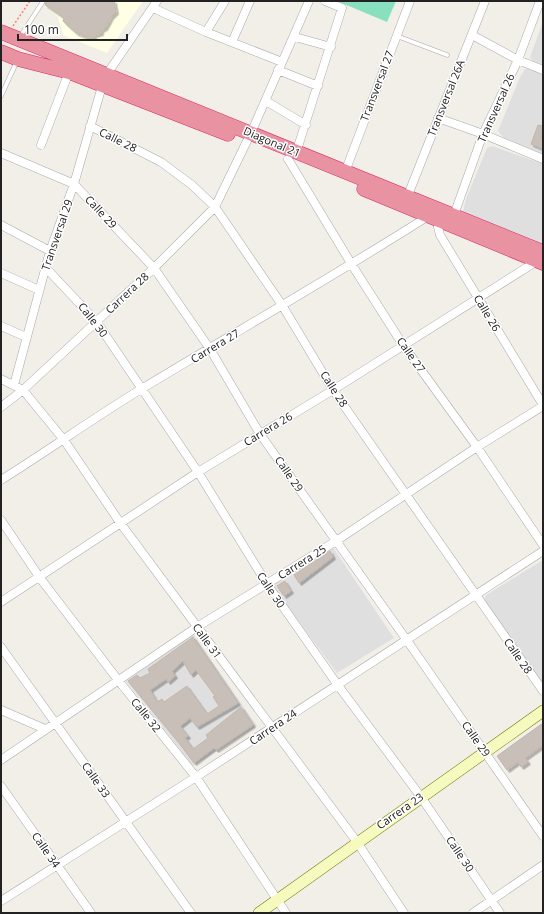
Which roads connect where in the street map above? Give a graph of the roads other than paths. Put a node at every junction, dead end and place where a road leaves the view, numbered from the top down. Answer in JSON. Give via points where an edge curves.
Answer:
{"nodes":[{"id":1,"x":225,"y":1,"type":"edge"},
{"id":2,"x":250,"y":1,"type":"edge"},
{"id":3,"x":309,"y":1,"type":"edge"},
{"id":4,"x":325,"y":1,"type":"edge"},
{"id":5,"x":410,"y":1,"type":"edge"},
{"id":6,"x":485,"y":1,"type":"edge"},
{"id":7,"x":540,"y":1,"type":"edge"},
{"id":8,"x":42,"y":3,"type":"dead end"},
{"id":9,"x":155,"y":4,"type":"edge"},
{"id":10,"x":206,"y":32,"type":"junction"},
{"id":11,"x":9,"y":35,"type":"edge"},
{"id":12,"x":472,"y":35,"type":"junction"},
{"id":13,"x":396,"y":36,"type":"junction"},
{"id":14,"x":295,"y":37,"type":"junction"},
{"id":15,"x":232,"y":42,"type":"junction"},
{"id":16,"x":331,"y":47,"type":"junction"},
{"id":17,"x":1,"y":52,"type":"edge"},
{"id":18,"x":447,"y":55,"type":"dead end"},
{"id":19,"x":18,"y":59,"type":"junction"},
{"id":20,"x":518,"y":60,"type":"junction"},
{"id":21,"x":282,"y":62,"type":"junction"},
{"id":22,"x":278,"y":70,"type":"junction"},
{"id":23,"x":543,"y":70,"type":"edge"},
{"id":24,"x":69,"y":72,"type":"junction"},
{"id":25,"x":104,"y":80,"type":"junction"},
{"id":26,"x":318,"y":86,"type":"junction"},
{"id":27,"x":1,"y":96,"type":"edge"},
{"id":28,"x":266,"y":101,"type":"junction"},
{"id":29,"x":438,"y":118,"type":"junction"},
{"id":30,"x":306,"y":125,"type":"junction"},
{"id":31,"x":90,"y":126,"type":"junction"},
{"id":32,"x":483,"y":134,"type":"junction"},
{"id":33,"x":249,"y":137,"type":"junction"},
{"id":34,"x":41,"y":145,"type":"dead end"},
{"id":35,"x":1,"y":153,"type":"edge"},
{"id":36,"x":292,"y":156,"type":"junction"},
{"id":37,"x":543,"y":159,"type":"edge"},
{"id":38,"x":344,"y":172,"type":"junction"},
{"id":39,"x":74,"y":184,"type":"junction"},
{"id":40,"x":408,"y":196,"type":"junction"},
{"id":41,"x":215,"y":207,"type":"junction"},
{"id":42,"x":454,"y":215,"type":"junction"},
{"id":43,"x":435,"y":218,"type":"junction"},
{"id":44,"x":1,"y":225,"type":"edge"},
{"id":45,"x":50,"y":251,"type":"junction"},
{"id":46,"x":541,"y":259,"type":"edge"},
{"id":47,"x":352,"y":265,"type":"junction"},
{"id":48,"x":46,"y":267,"type":"junction"},
{"id":49,"x":154,"y":268,"type":"junction"},
{"id":50,"x":1,"y":273,"type":"edge"},
{"id":51,"x":39,"y":290,"type":"junction"},
{"id":52,"x":479,"y":299,"type":"junction"},
{"id":53,"x":282,"y":304,"type":"junction"},
{"id":54,"x":96,"y":321,"type":"junction"},
{"id":55,"x":1,"y":326,"type":"edge"},
{"id":56,"x":26,"y":337,"type":"junction"},
{"id":57,"x":403,"y":345,"type":"junction"},
{"id":58,"x":210,"y":349,"type":"junction"},
{"id":59,"x":1,"y":379,"type":"edge"},
{"id":60,"x":14,"y":385,"type":"junction"},
{"id":61,"x":142,"y":389,"type":"junction"},
{"id":62,"x":23,"y":390,"type":"junction"},
{"id":63,"x":333,"y":390,"type":"junction"},
{"id":64,"x":543,"y":405,"type":"edge"},
{"id":65,"x":1,"y":407,"type":"edge"},
{"id":66,"x":260,"y":434,"type":"junction"},
{"id":67,"x":64,"y":440,"type":"junction"},
{"id":68,"x":477,"y":447,"type":"junction"},
{"id":69,"x":198,"y":472,"type":"junction"},
{"id":70,"x":1,"y":480,"type":"edge"},
{"id":71,"x":406,"y":494,"type":"junction"},
{"id":72,"x":1,"y":520,"type":"edge"},
{"id":73,"x":121,"y":524,"type":"junction"},
{"id":74,"x":336,"y":541,"type":"junction"},
{"id":75,"x":543,"y":545,"type":"edge"},
{"id":76,"x":543,"y":551,"type":"edge"},
{"id":77,"x":40,"y":578,"type":"junction"},
{"id":78,"x":266,"y":584,"type":"junction"},
{"id":79,"x":475,"y":595,"type":"junction"},
{"id":80,"x":1,"y":602,"type":"edge"},
{"id":81,"x":197,"y":627,"type":"junction"},
{"id":82,"x":406,"y":639,"type":"junction"},
{"id":83,"x":1,"y":647,"type":"edge"},
{"id":84,"x":118,"y":680,"type":"junction"},
{"id":85,"x":337,"y":684,"type":"junction"},
{"id":86,"x":543,"y":691,"type":"edge"},
{"id":87,"x":1,"y":710,"type":"edge"},
{"id":88,"x":543,"y":711,"type":"edge"},
{"id":89,"x":55,"y":722,"type":"junction"},
{"id":90,"x":271,"y":728,"type":"junction"},
{"id":91,"x":45,"y":729,"type":"junction"},
{"id":92,"x":485,"y":752,"type":"junction"},
{"id":93,"x":1,"y":760,"type":"edge"},
{"id":94,"x":196,"y":777,"type":"junction"},
{"id":95,"x":1,"y":786,"type":"edge"},
{"id":96,"x":421,"y":797,"type":"junction"},
{"id":97,"x":125,"y":821,"type":"junction"},
{"id":98,"x":543,"y":836,"type":"edge"},
{"id":99,"x":357,"y":842,"type":"junction"},
{"id":100,"x":543,"y":865,"type":"edge"},
{"id":101,"x":57,"y":866,"type":"junction"},
{"id":102,"x":277,"y":900,"type":"junction"},
{"id":103,"x":492,"y":900,"type":"junction"},
{"id":104,"x":1,"y":901,"type":"edge"},
{"id":105,"x":91,"y":913,"type":"edge"},
{"id":106,"x":192,"y":913,"type":"edge"},
{"id":107,"x":259,"y":913,"type":"edge"},
{"id":108,"x":286,"y":913,"type":"edge"},
{"id":109,"x":404,"y":913,"type":"edge"},
{"id":110,"x":473,"y":913,"type":"edge"},
{"id":111,"x":500,"y":913,"type":"edge"}],
"edges":[{"from":1,"to":10,"type":"street"},
{"from":2,"to":15,"type":"street"},
{"from":3,"to":14,"type":"street","name":"Carrera 28"},
{"from":4,"to":16,"type":"street","via":[[342,8]]},
{"from":5,"to":13,"type":"street","name":"Transversal 27"},
{"from":6,"to":12,"type":"street","name":"Transversal 26A"},
{"from":7,"to":20,"type":"street","name":"Transversal 26"},
{"from":8,"to":11,"type":"lane"},
{"from":9,"to":10,"type":"street"},
{"from":9,"to":25,"type":"street","name":"Transversal 29"},
{"from":10,"to":15,"type":"street"},
{"from":11,"to":25,"type":"highway","name":"Diagonal 21"},
{"from":12,"to":20,"type":"street"},
{"from":12,"to":29,"type":"street","name":"Transversal 26A"},
{"from":13,"to":18,"type":"lane"},
{"from":13,"to":38,"type":"street","name":"Transversal 27"},
{"from":14,"to":16,"type":"street"},
{"from":14,"to":21,"type":"street","name":"Carrera 28"},
{"from":15,"to":21,"type":"street"},
{"from":16,"to":26,"type":"street"},
{"from":17,"to":19,"type":"highway","name":"Diagonal 21"},
{"from":19,"to":24,"type":"highway","name":"Diagonal 21"},
{"from":19,"to":27,"type":"lane"},
{"from":20,"to":23,"type":"street"},
{"from":20,"to":32,"type":"street","name":"Transversal 26"},
{"from":21,"to":22,"type":"street","name":"Carrera 28"},
{"from":22,"to":26,"type":"street"},
{"from":22,"to":28,"type":"street","name":"Carrera 28"},
{"from":24,"to":25,"type":"highway","name":"Diagonal 21"},
{"from":24,"to":34,"type":"street"},
{"from":25,"to":31,"type":"street","name":"Transversal 29"},
{"from":25,"to":33,"type":"highway","name":"Diagonal 21"},
{"from":26,"to":30,"type":"street"},
{"from":28,"to":30,"type":"street"},
{"from":28,"to":33,"type":"street","name":"Carrera 28"},
{"from":29,"to":32,"type":"street"},
{"from":29,"to":40,"type":"street","name":"Transversal 26A"},
{"from":30,"to":36,"type":"street"},
{"from":31,"to":39,"type":"street","name":"Transversal 29"},
{"from":31,"to":41,"type":"street","name":"Calle 28","via":[[161,162],[192,185]]},
{"from":32,"to":37,"type":"street"},
{"from":32,"to":42,"type":"street","name":"Transversal 26"},
{"from":33,"to":36,"type":"highway","name":"Diagonal 21"},
{"from":33,"to":41,"type":"street","name":"Carrera 28"},
{"from":35,"to":39,"type":"street","name":"Calle 29"},
{"from":36,"to":38,"type":"highway","name":"Diagonal 21"},
{"from":36,"to":43,"type":"highway","name":"Diagonal 21"},
{"from":36,"to":47,"type":"street","name":"Calle 27"},
{"from":38,"to":40,"type":"highway","name":"Diagonal 21"},
{"from":39,"to":45,"type":"street","name":"Transversal 29"},
{"from":39,"to":49,"type":"street","name":"Calle 29"},
{"from":40,"to":42,"type":"highway","name":"Diagonal 21"},
{"from":41,"to":49,"type":"street","name":"Carrera 28"},
{"from":41,"to":53,"type":"street","name":"Calle 28"},
{"from":42,"to":46,"type":"highway","name":"Diagonal 21"},
{"from":43,"to":46,"type":"highway","name":"Diagonal 21"},
{"from":43,"to":47,"type":"street","name":"Carrera 27"},
{"from":43,"to":52,"type":"street","name":"Calle 26","via":[[438,232]]},
{"from":44,"to":45,"type":"street"},
{"from":45,"to":48,"type":"street","name":"Transversal 29"},
{"from":46,"to":52,"type":"street","name":"Carrera 26"},
{"from":47,"to":53,"type":"street","name":"Carrera 27"},
{"from":47,"to":57,"type":"street","name":"Calle 27"},
{"from":48,"to":51,"type":"street","name":"Transversal 29"},
{"from":48,"to":54,"type":"street","name":"Calle 30"},
{"from":49,"to":54,"type":"street","name":"Carrera 28"},
{"from":49,"to":58,"type":"street","name":"Calle 29"},
{"from":50,"to":51,"type":"street"},
{"from":51,"to":56,"type":"street","name":"Transversal 29"},
{"from":52,"to":57,"type":"street","name":"Carrera 26"},
{"from":52,"to":64,"type":"street","name":"Calle 26"},
{"from":53,"to":58,"type":"street","name":"Carrera 27"},
{"from":53,"to":63,"type":"street","name":"Calle 28"},
{"from":54,"to":61,"type":"street","name":"Calle 30"},
{"from":54,"to":62,"type":"street","name":"Carrera 28"},
{"from":55,"to":56,"type":"street"},
{"from":56,"to":60,"type":"street","name":"Transversal 29"},
{"from":57,"to":63,"type":"street","name":"Carrera 26"},
{"from":57,"to":68,"type":"street","name":"Calle 27"},
{"from":58,"to":61,"type":"street","name":"Carrera 27"},
{"from":58,"to":66,"type":"street","name":"Calle 29"},
{"from":59,"to":60,"type":"street","name":"Calle 31"},
{"from":60,"to":62,"type":"street","name":"Calle 31"},
{"from":61,"to":67,"type":"street","name":"Carrera 27"},
{"from":61,"to":69,"type":"street","name":"Calle 30"},
{"from":62,"to":65,"type":"street","name":"Carrera 28"},
{"from":62,"to":67,"type":"street","name":"Calle 31"},
{"from":63,"to":66,"type":"street","name":"Carrera 26"},
{"from":63,"to":71,"type":"street","name":"Calle 28"},
{"from":64,"to":68,"type":"street","name":"Carrera 25"},
{"from":66,"to":69,"type":"street","name":"Carrera 26"},
{"from":66,"to":74,"type":"street","name":"Calle 29"},
{"from":67,"to":70,"type":"street","name":"Carrera 27"},
{"from":67,"to":73,"type":"street","name":"Calle 31"},
{"from":68,"to":71,"type":"street","name":"Carrera 25"},
{"from":68,"to":75,"type":"street","name":"Calle 27"},
{"from":69,"to":73,"type":"street","name":"Carrera 26"},
{"from":69,"to":78,"type":"street","name":"Calle 30"},
{"from":71,"to":74,"type":"street","name":"Carrera 25"},
{"from":71,"to":79,"type":"street","name":"Calle 28"},
{"from":72,"to":77,"type":"street","name":"Calle 32"},
{"from":73,"to":77,"type":"street","name":"Carrera 26"},
{"from":73,"to":81,"type":"street","name":"Calle 31"},
{"from":74,"to":78,"type":"street","name":"Carrera 25"},
{"from":74,"to":82,"type":"street","name":"Calle 29"},
{"from":76,"to":79,"type":"street","name":"Carrera 24"},
{"from":77,"to":80,"type":"street","name":"Carrera 26"},
{"from":77,"to":84,"type":"street","name":"Calle 32"},
{"from":78,"to":81,"type":"street","name":"Carrera 25"},
{"from":78,"to":85,"type":"street","name":"Calle 30"},
{"from":79,"to":82,"type":"street","name":"Carrera 24"},
{"from":79,"to":86,"type":"street","name":"Calle 28"},
{"from":81,"to":84,"type":"street","name":"Carrera 25"},
{"from":81,"to":90,"type":"street","name":"Calle 31"},
{"from":82,"to":85,"type":"street","name":"Carrera 24"},
{"from":82,"to":92,"type":"street","name":"Calle 29"},
{"from":83,"to":89,"type":"street","name":"Calle 33"},
{"from":84,"to":89,"type":"street","name":"Carrera 25"},
{"from":84,"to":94,"type":"street","name":"Calle 32"},
{"from":85,"to":90,"type":"street","name":"Carrera 24"},
{"from":85,"to":96,"type":"street","name":"Calle 30"},
{"from":87,"to":91,"type":"street"},
{"from":88,"to":92,"type":"street","name":"Carrera 23"},
{"from":89,"to":91,"type":"street","name":"Carrera 25"},
{"from":89,"to":97,"type":"street","name":"Calle 33"},
{"from":90,"to":94,"type":"street","name":"Carrera 24"},
{"from":90,"to":99,"type":"street","name":"Calle 31"},
{"from":91,"to":93,"type":"street","name":"Carrera 25"},
{"from":92,"to":96,"type":"street","name":"Carrera 23"},
{"from":92,"to":98,"type":"street","name":"Calle 29"},
{"from":94,"to":97,"type":"street","name":"Carrera 24"},
{"from":94,"to":102,"type":"street","name":"Calle 32"},
{"from":95,"to":101,"type":"street","name":"Calle 34"},
{"from":96,"to":99,"type":"street","name":"Carrera 23"},
{"from":96,"to":103,"type":"street","name":"Calle 30"},
{"from":97,"to":101,"type":"street","name":"Carrera 24"},
{"from":97,"to":106,"type":"street","name":"Calle 33"},
{"from":99,"to":102,"type":"street","name":"Carrera 23"},
{"from":99,"to":109,"type":"street","name":"Calle 31"},
{"from":100,"to":103,"type":"street"},
{"from":101,"to":104,"type":"street","name":"Carrera 24"},
{"from":101,"to":105,"type":"street","name":"Calle 34"},
{"from":102,"to":107,"type":"street","name":"Carrera 23"},
{"from":102,"to":108,"type":"street","name":"Calle 32"},
{"from":103,"to":110,"type":"street"},
{"from":103,"to":111,"type":"street","name":"Calle 30"}]}
